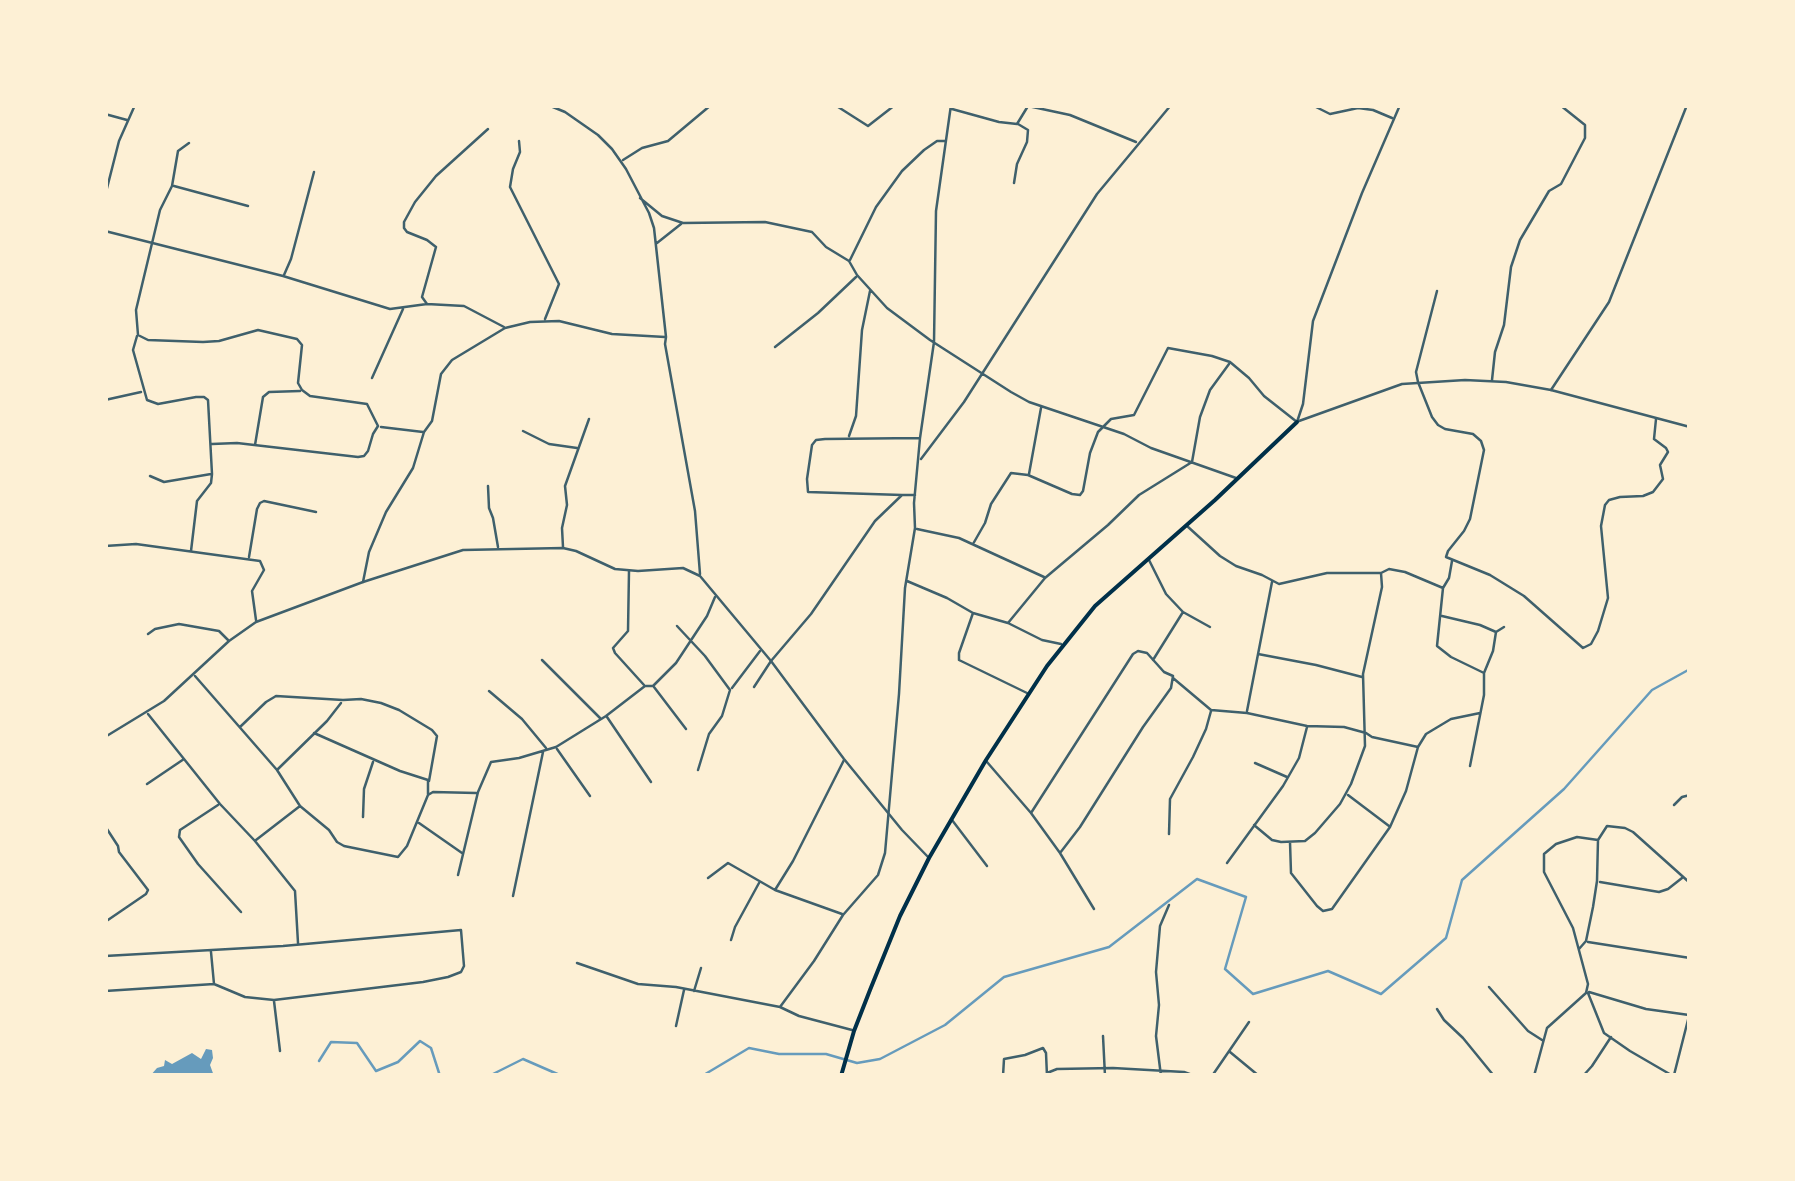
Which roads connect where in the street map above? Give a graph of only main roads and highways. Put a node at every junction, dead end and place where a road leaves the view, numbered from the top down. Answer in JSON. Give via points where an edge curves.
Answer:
{"nodes":[{"id":1,"x":1297,"y":422,"type":"road end"},
{"id":2,"x":841,"y":1076,"type":"edge"}],
"edges":[{"from":1,"to":2,"type":"main road","via":[[1062,645],[929,858],[900,916]]}]}
